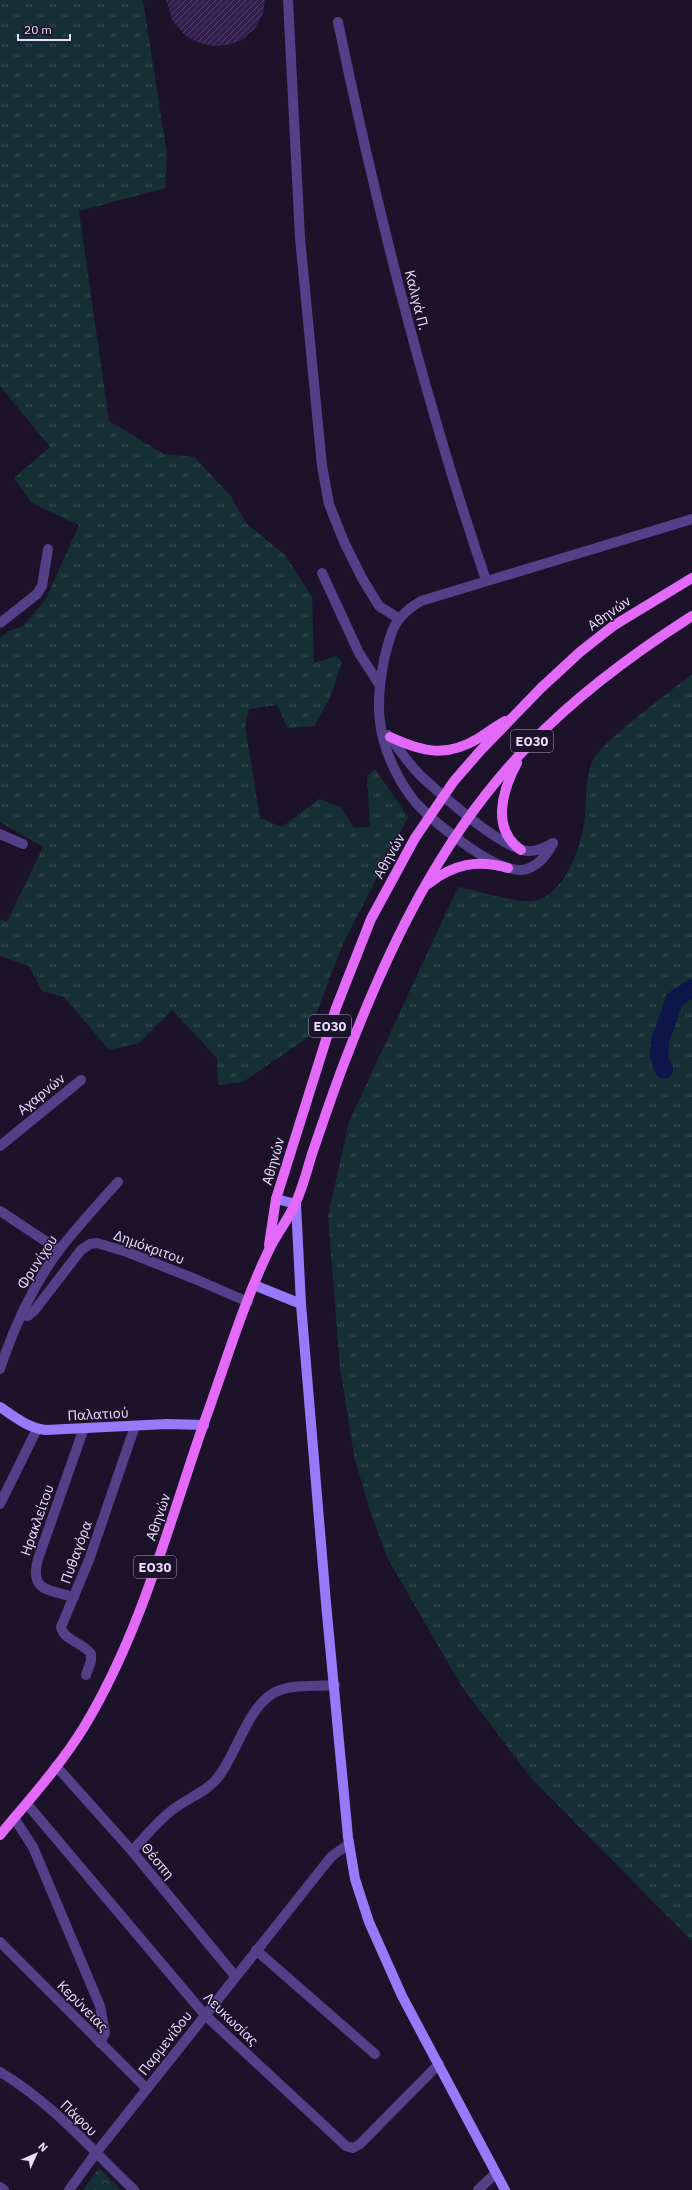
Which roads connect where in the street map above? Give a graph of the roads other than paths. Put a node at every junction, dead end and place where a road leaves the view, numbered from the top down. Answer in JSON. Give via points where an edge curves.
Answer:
{"nodes":[{"id":1,"x":288,"y":0,"type":"edge"},
{"id":2,"x":338,"y":22,"type":"dead end"},
{"id":3,"x":692,"y":519,"type":"edge"},
{"id":4,"x":48,"y":549,"type":"dead end"},
{"id":5,"x":322,"y":573,"type":"dead end"},
{"id":6,"x":692,"y":578,"type":"edge"},
{"id":7,"x":486,"y":580,"type":"junction"},
{"id":8,"x":692,"y":616,"type":"edge"},
{"id":9,"x":398,"y":618,"type":"junction"},
{"id":10,"x":0,"y":623,"type":"edge"},
{"id":11,"x":379,"y":684,"type":"junction"},
{"id":12,"x":514,"y":716,"type":"junction"},
{"id":13,"x":378,"y":721,"type":"junction"},
{"id":14,"x":390,"y":737,"type":"junction"},
{"id":15,"x":527,"y":747,"type":"junction"},
{"id":16,"x":444,"y":795,"type":"junction"},
{"id":17,"x":430,"y":816,"type":"junction"},
{"id":18,"x":470,"y":817,"type":"junction"},
{"id":19,"x":0,"y":834,"type":"edge"},
{"id":20,"x":455,"y":836,"type":"junction"},
{"id":21,"x":23,"y":844,"type":"dead end"},
{"id":22,"x":521,"y":850,"type":"junction"},
{"id":23,"x":508,"y":868,"type":"junction"},
{"id":24,"x":422,"y":889,"type":"junction"},
{"id":25,"x":81,"y":1080,"type":"dead end"},
{"id":26,"x":0,"y":1146,"type":"edge"},
{"id":27,"x":118,"y":1182,"type":"dead end"},
{"id":28,"x":276,"y":1199,"type":"junction"},
{"id":29,"x":296,"y":1204,"type":"junction"},
{"id":30,"x":0,"y":1212,"type":"edge"},
{"id":31,"x":59,"y":1250,"type":"junction"},
{"id":32,"x":268,"y":1250,"type":"junction"},
{"id":33,"x":254,"y":1285,"type":"junction"},
{"id":34,"x":248,"y":1302,"type":"junction"},
{"id":35,"x":301,"y":1304,"type":"junction"},
{"id":36,"x":21,"y":1316,"type":"junction"},
{"id":37,"x":0,"y":1369,"type":"edge"},
{"id":38,"x":0,"y":1407,"type":"edge"},
{"id":39,"x":204,"y":1424,"type":"junction"},
{"id":40,"x":135,"y":1426,"type":"junction"},
{"id":41,"x":84,"y":1428,"type":"junction"},
{"id":42,"x":37,"y":1429,"type":"junction"},
{"id":43,"x":1,"y":1501,"type":"edge"},
{"id":44,"x":74,"y":1597,"type":"junction"},
{"id":45,"x":86,"y":1675,"type":"dead end"},
{"id":46,"x":335,"y":1685,"type":"junction"},
{"id":47,"x":56,"y":1766,"type":"junction"},
{"id":48,"x":27,"y":1804,"type":"junction"},
{"id":49,"x":14,"y":1818,"type":"junction"},
{"id":50,"x":0,"y":1834,"type":"edge"},
{"id":51,"x":349,"y":1844,"type":"junction"},
{"id":52,"x":132,"y":1851,"type":"junction"},
{"id":53,"x":0,"y":1942,"type":"edge"},
{"id":54,"x":256,"y":1950,"type":"junction"},
{"id":55,"x":235,"y":1976,"type":"junction"},
{"id":56,"x":205,"y":2015,"type":"junction"},
{"id":57,"x":100,"y":2044,"type":"junction"},
{"id":58,"x":375,"y":2054,"type":"dead end"},
{"id":59,"x":439,"y":2064,"type":"junction"},
{"id":60,"x":0,"y":2072,"type":"edge"},
{"id":61,"x":146,"y":2089,"type":"junction"},
{"id":62,"x":96,"y":2154,"type":"junction"},
{"id":63,"x":496,"y":2173,"type":"junction"},
{"id":64,"x":0,"y":2187,"type":"edge"},
{"id":65,"x":4,"y":2190,"type":"edge"},
{"id":66,"x":69,"y":2190,"type":"edge"},
{"id":67,"x":134,"y":2190,"type":"edge"},
{"id":68,"x":478,"y":2190,"type":"edge"},
{"id":69,"x":505,"y":2190,"type":"edge"}],
"edges":[{"from":1,"to":9,"type":"street","via":[[300,238],[322,466],[329,504],[362,578],[379,606]]},
{"from":2,"to":7,"type":"street","name":"Καλιγά Π.","via":[[402,303],[451,474]]},
{"from":3,"to":7,"type":"street"},
{"from":4,"to":10,"type":"street","via":[[42,586],[37,594]]},
{"from":5,"to":11,"type":"street","via":[[359,653]]},
{"from":6,"to":12,"type":"main road","name":"Αθηνών","number":"ΕΟ30","via":[[600,636],[541,688]]},
{"from":7,"to":9,"type":"street","via":[[421,601]]},
{"from":8,"to":15,"type":"main road","name":"Αθηνών","number":"ΕΟ30","via":[[656,639],[588,691]]},
{"from":9,"to":11,"type":"street","via":[[388,642]]},
{"from":11,"to":13,"type":"street"},
{"from":12,"to":14,"type":"main road","via":[[460,747],[439,752],[427,751]]},
{"from":12,"to":16,"type":"main road","name":"Αθηνών","number":"ΕΟ30","via":[[481,750]]},
{"from":13,"to":14,"type":"street"},
{"from":13,"to":17,"type":"street","via":[[395,769],[416,802]]},
{"from":14,"to":16,"type":"street","via":[[422,777]]},
{"from":15,"to":18,"type":"main road","name":"Αθηνών","number":"ΕΟ30"},
{"from":15,"to":22,"type":"main road","via":[[516,764],[506,789],[502,817],[505,833]]},
{"from":16,"to":17,"type":"main road","name":"Αθηνών","number":"ΕΟ30"},
{"from":16,"to":18,"type":"street"},
{"from":17,"to":20,"type":"street"},
{"from":17,"to":28,"type":"main road","name":"Αθηνών","number":"ΕΟ30","via":[[415,838],[371,919],[354,958]]},
{"from":18,"to":20,"type":"main road","name":"Αθηνών","number":"ΕΟ30"},
{"from":18,"to":22,"type":"street","via":[[500,841]]},
{"from":19,"to":21,"type":"street"},
{"from":20,"to":23,"type":"street","via":[[480,854]]},
{"from":20,"to":24,"type":"main road","name":"Αθηνών","number":"ΕΟ30"},
{"from":22,"to":23,"type":"street","via":[[531,851],[553,843],[543,858],[534,865],[522,870]]},
{"from":23,"to":24,"type":"main road","via":[[480,863],[464,864],[449,870]]},
{"from":24,"to":29,"type":"main road","name":"Αθηνών","number":"ΕΟ30","via":[[382,973],[344,1064]]},
{"from":25,"to":26,"type":"street","name":"Αχαρνών"},
{"from":27,"to":31,"type":"street","name":"Φρυνίχου"},
{"from":28,"to":29,"type":"street"},
{"from":28,"to":32,"type":"main road","name":"Αθηνών","number":"ΕΟ30"},
{"from":29,"to":32,"type":"main road","name":"Αθηνών","number":"ΕΟ30"},
{"from":29,"to":35,"type":"street"},
{"from":30,"to":31,"type":"street"},
{"from":31,"to":36,"type":"street","name":"Φρυνίχου"},
{"from":32,"to":33,"type":"main road","name":"Αθηνών","number":"ΕΟ30"},
{"from":33,"to":34,"type":"main road","name":"Αθηνών","number":"ΕΟ30"},
{"from":33,"to":35,"type":"street"},
{"from":34,"to":36,"type":"street","name":"Δημόκριτου","via":[[195,1279],[97,1243],[81,1250],[34,1311],[28,1316]]},
{"from":34,"to":39,"type":"main road","name":"Αθηνών","number":"ΕΟ30"},
{"from":35,"to":46,"type":"street"},
{"from":36,"to":37,"type":"street","name":"Φρυνίχου"},
{"from":38,"to":42,"type":"street"},
{"from":39,"to":40,"type":"street","name":"Παλατιού"},
{"from":39,"to":47,"type":"main road","name":"Αθηνών","number":"ΕΟ30","via":[[169,1531],[128,1638],[91,1714]]},
{"from":40,"to":41,"type":"street","name":"Παλατιού"},
{"from":40,"to":44,"type":"street","name":"Πυθαγόρα"},
{"from":41,"to":42,"type":"street","name":"Παλατιού"},
{"from":41,"to":44,"type":"street","name":"Ηρακλείτου","via":[[34,1574],[39,1585]]},
{"from":42,"to":43,"type":"street"},
{"from":44,"to":45,"type":"street","name":"Πυθαγόρα","via":[[61,1631],[91,1654]]},
{"from":46,"to":51,"type":"street"},
{"from":46,"to":52,"type":"street","via":[[282,1689],[271,1695],[260,1705],[218,1777],[194,1798],[176,1807],[157,1823]]},
{"from":47,"to":48,"type":"main road","name":"Αθηνών","number":"ΕΟ30"},
{"from":47,"to":52,"type":"street","name":"Θέσπη"},
{"from":48,"to":49,"type":"main road","name":"Αθηνών","number":"ΕΟ30"},
{"from":48,"to":56,"type":"street","name":"Λευκωσίας"},
{"from":49,"to":50,"type":"main road","name":"Αθηνών","number":"ΕΟ30"},
{"from":49,"to":57,"type":"street","via":[[33,1847],[100,2006],[106,2033]]},
{"from":51,"to":54,"type":"street","name":"Παρμενίδου","via":[[332,1856]]},
{"from":51,"to":59,"type":"street","via":[[355,1879],[369,1922],[402,1996]]},
{"from":52,"to":55,"type":"street","name":"Θέσπη"},
{"from":53,"to":57,"type":"street","name":"Κερύνειας"},
{"from":54,"to":55,"type":"street","name":"Παρμενίδου"},
{"from":54,"to":58,"type":"street"},
{"from":55,"to":56,"type":"street","name":"Παρμενίδου"},
{"from":56,"to":59,"type":"street","name":"Λευκωσίας","via":[[350,2148],[360,2144]]},
{"from":56,"to":61,"type":"street","name":"Παρμενίδου"},
{"from":57,"to":61,"type":"street","name":"Κερύνειας"},
{"from":59,"to":63,"type":"street"},
{"from":60,"to":62,"type":"street","name":"Πάφου","via":[[41,2101]]},
{"from":61,"to":62,"type":"street","name":"Παρμενίδου"},
{"from":62,"to":66,"type":"street","name":"Παρμενίδου"},
{"from":62,"to":67,"type":"street","name":"Πάφου"},
{"from":63,"to":68,"type":"street"},
{"from":63,"to":69,"type":"street"},
{"from":64,"to":65,"type":"street"}]}
